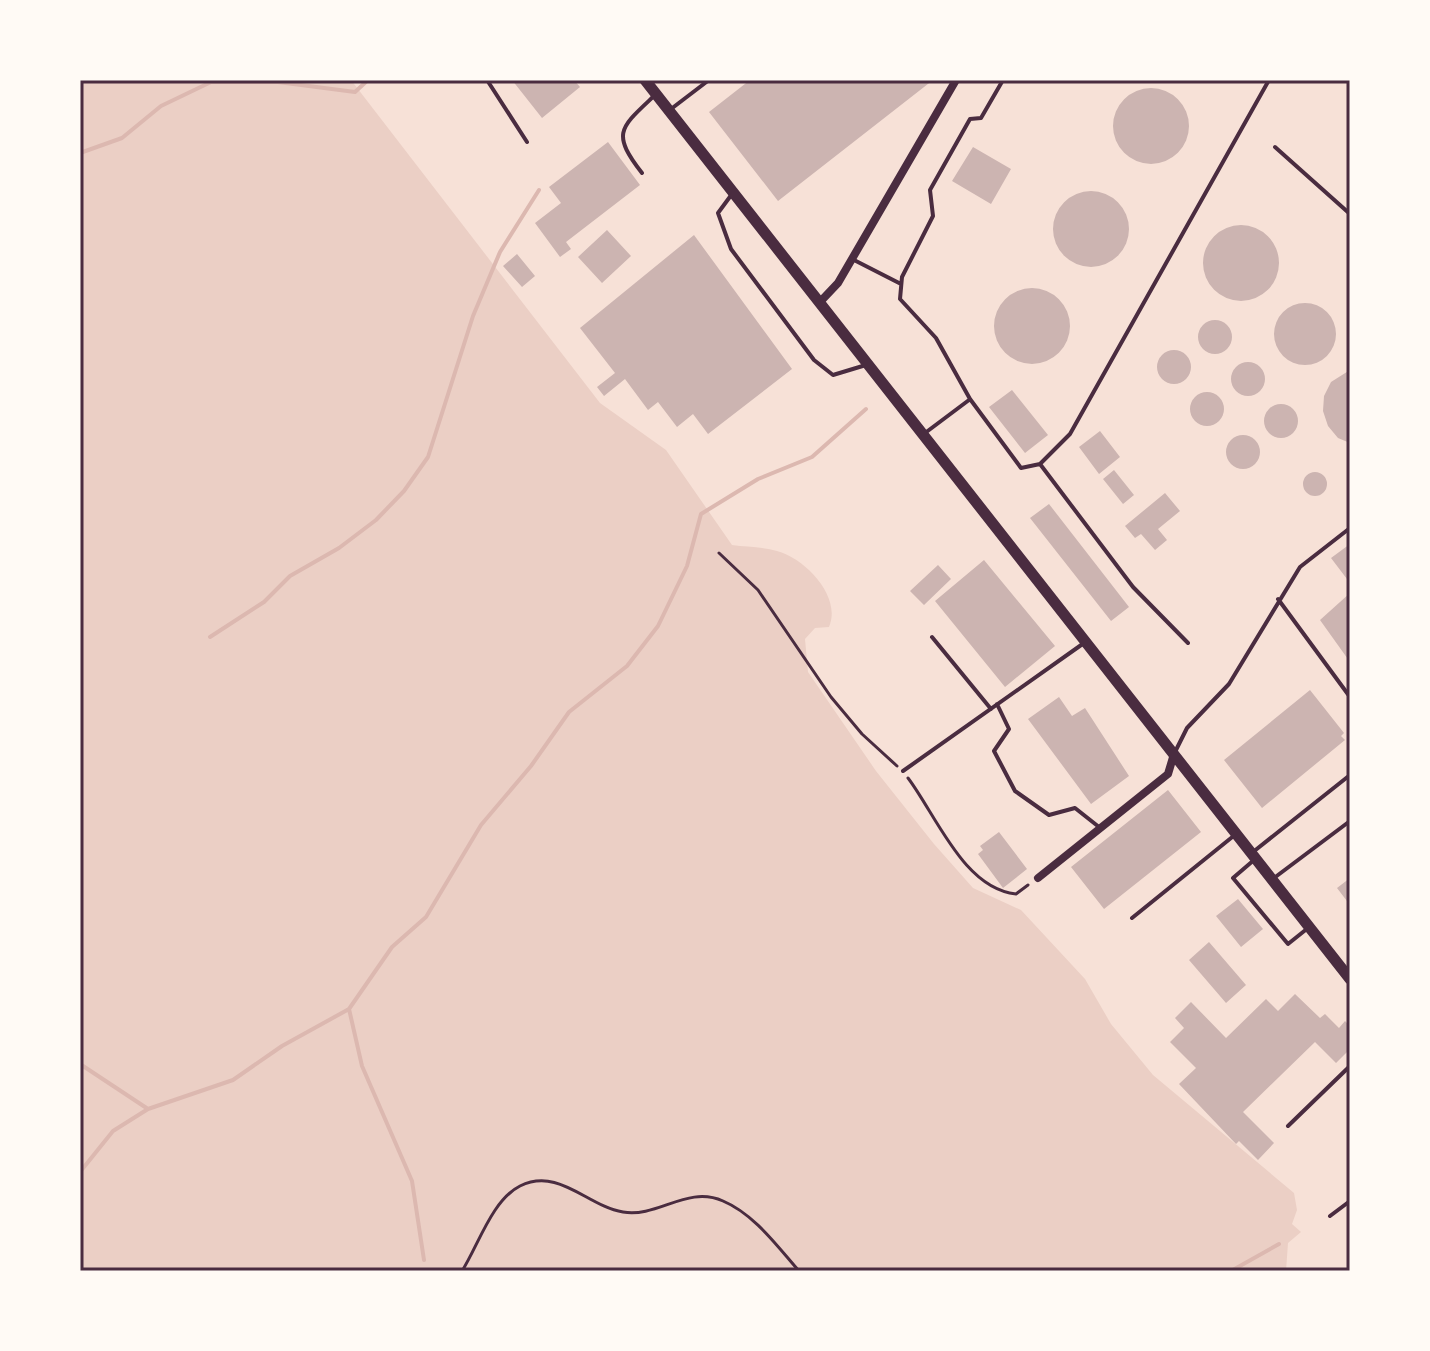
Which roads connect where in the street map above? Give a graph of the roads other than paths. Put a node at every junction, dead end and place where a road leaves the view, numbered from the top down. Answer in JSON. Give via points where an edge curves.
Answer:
{"nodes":[{"id":1,"x":487,"y":80,"type":"edge"},
{"id":2,"x":645,"y":80,"type":"edge"},
{"id":3,"x":709,"y":80,"type":"edge"},
{"id":4,"x":956,"y":80,"type":"edge"},
{"id":5,"x":1003,"y":80,"type":"edge"},
{"id":6,"x":1269,"y":80,"type":"edge"},
{"id":7,"x":656,"y":94,"type":"junction"},
{"id":8,"x":669,"y":111,"type":"junction"},
{"id":9,"x":527,"y":142,"type":"dead end"},
{"id":10,"x":1275,"y":147,"type":"dead end"},
{"id":11,"x":642,"y":173,"type":"dead end"},
{"id":12,"x":733,"y":192,"type":"junction"},
{"id":13,"x":1350,"y":214,"type":"edge"},
{"id":14,"x":852,"y":259,"type":"junction"},
{"id":15,"x":901,"y":284,"type":"junction"},
{"id":16,"x":820,"y":302,"type":"junction"},
{"id":17,"x":868,"y":364,"type":"junction"},
{"id":18,"x":970,"y":399,"type":"junction"},
{"id":19,"x":924,"y":434,"type":"junction"},
{"id":20,"x":1040,"y":464,"type":"junction"},
{"id":21,"x":1350,"y":528,"type":"edge"},
{"id":22,"x":1278,"y":599,"type":"junction"},
{"id":23,"x":932,"y":637,"type":"dead end"},
{"id":24,"x":1086,"y":641,"type":"junction"},
{"id":25,"x":1188,"y":643,"type":"dead end"},
{"id":26,"x":1350,"y":697,"type":"edge"},
{"id":27,"x":997,"y":704,"type":"junction"},
{"id":28,"x":991,"y":709,"type":"junction"},
{"id":29,"x":1174,"y":754,"type":"junction"},
{"id":30,"x":903,"y":771,"type":"road end"},
{"id":31,"x":1350,"y":775,"type":"edge"},
{"id":32,"x":1350,"y":821,"type":"edge"},
{"id":33,"x":1100,"y":828,"type":"junction"},
{"id":34,"x":1237,"y":834,"type":"junction"},
{"id":35,"x":1253,"y":856,"type":"junction"},
{"id":36,"x":1038,"y":878,"type":"road end"},
{"id":37,"x":1272,"y":880,"type":"junction"},
{"id":38,"x":1132,"y":918,"type":"dead end"},
{"id":39,"x":1309,"y":927,"type":"junction"},
{"id":40,"x":1350,"y":979,"type":"edge"},
{"id":41,"x":1350,"y":1066,"type":"edge"},
{"id":42,"x":1288,"y":1126,"type":"dead end"},
{"id":43,"x":1350,"y":1201,"type":"edge"},
{"id":44,"x":1330,"y":1216,"type":"dead end"}],
"edges":[{"from":1,"to":9,"type":"lane"},
{"from":2,"to":7,"type":"main road"},
{"from":3,"to":8,"type":"lane"},
{"from":4,"to":14,"type":"street"},
{"from":5,"to":15,"type":"lane","via":[[981,118],[970,119],[930,190],[933,216]]},
{"from":6,"to":20,"type":"lane","via":[[1070,434]]},
{"from":7,"to":8,"type":"main road"},
{"from":7,"to":11,"type":"lane","via":[[622,131],[623,149]]},
{"from":8,"to":12,"type":"main road"},
{"from":10,"to":13,"type":"lane"},
{"from":12,"to":16,"type":"main road"},
{"from":12,"to":17,"type":"lane","via":[[718,213],[731,249],[814,360],[833,375]]},
{"from":14,"to":15,"type":"lane"},
{"from":14,"to":16,"type":"street"},
{"from":15,"to":18,"type":"lane","via":[[900,299],[936,338]]},
{"from":16,"to":17,"type":"main road"},
{"from":17,"to":19,"type":"main road"},
{"from":18,"to":19,"type":"lane"},
{"from":18,"to":20,"type":"lane","via":[[1021,468]]},
{"from":19,"to":24,"type":"main road"},
{"from":20,"to":25,"type":"lane","via":[[1133,587]]},
{"from":21,"to":22,"type":"lane","via":[[1300,567]]},
{"from":22,"to":26,"type":"lane"},
{"from":22,"to":29,"type":"lane","via":[[1229,684],[1187,728]]},
{"from":23,"to":28,"type":"lane"},
{"from":24,"to":27,"type":"lane"},
{"from":24,"to":29,"type":"main road"},
{"from":27,"to":28,"type":"lane"},
{"from":27,"to":33,"type":"lane","via":[[1009,729],[994,751],[1015,791],[1049,815],[1075,808]]},
{"from":28,"to":30,"type":"lane"},
{"from":29,"to":33,"type":"street","via":[[1168,774]]},
{"from":29,"to":34,"type":"main road"},
{"from":31,"to":35,"type":"lane"},
{"from":32,"to":37,"type":"lane"},
{"from":33,"to":36,"type":"street"},
{"from":34,"to":35,"type":"main road"},
{"from":34,"to":38,"type":"lane"},
{"from":35,"to":37,"type":"main road"},
{"from":35,"to":39,"type":"lane","via":[[1233,878],[1288,944]]},
{"from":37,"to":39,"type":"main road"},
{"from":39,"to":40,"type":"main road"},
{"from":41,"to":42,"type":"lane"},
{"from":43,"to":44,"type":"lane"}]}
